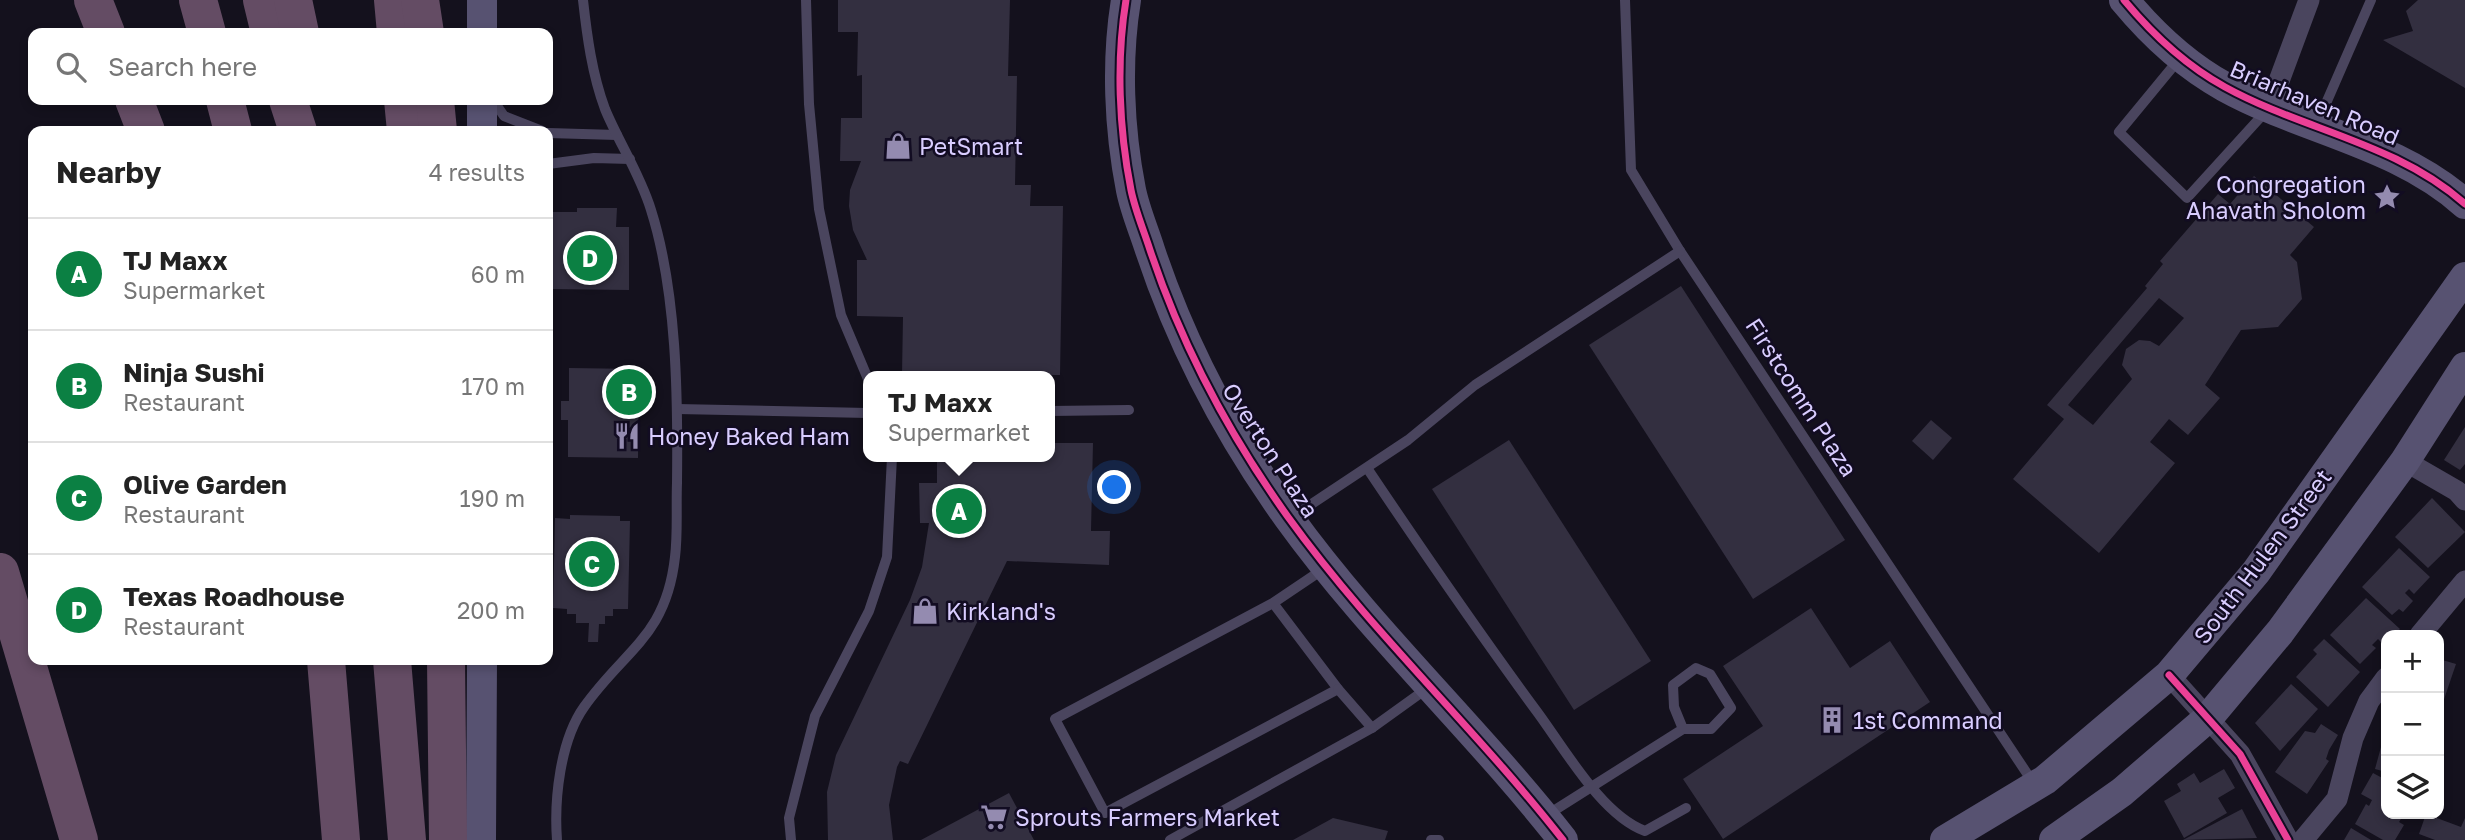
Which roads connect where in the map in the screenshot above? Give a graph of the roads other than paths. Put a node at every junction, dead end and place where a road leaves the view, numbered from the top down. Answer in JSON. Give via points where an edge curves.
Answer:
{"nodes":[{"id":1,"x":93,"y":0,"type":"edge"},
{"id":2,"x":198,"y":0,"type":"edge"},
{"id":3,"x":262,"y":0,"type":"edge"},
{"id":4,"x":293,"y":0,"type":"edge"},
{"id":5,"x":393,"y":0,"type":"edge"},
{"id":6,"x":420,"y":0,"type":"edge"},
{"id":7,"x":482,"y":0,"type":"edge"},
{"id":8,"x":583,"y":0,"type":"edge"},
{"id":9,"x":806,"y":0,"type":"edge"},
{"id":10,"x":1126,"y":0,"type":"edge"},
{"id":11,"x":1625,"y":0,"type":"edge"},
{"id":12,"x":2124,"y":0,"type":"edge"},
{"id":13,"x":2309,"y":0,"type":"edge"},
{"id":14,"x":2371,"y":0,"type":"edge"},
{"id":15,"x":104,"y":28,"type":"edge"},
{"id":16,"x":206,"y":28,"type":"edge"},
{"id":17,"x":269,"y":28,"type":"edge"},
{"id":18,"x":299,"y":28,"type":"edge"},
{"id":19,"x":396,"y":28,"type":"edge"},
{"id":20,"x":424,"y":28,"type":"edge"},
{"id":21,"x":482,"y":28,"type":"edge"},
{"id":22,"x":2180,"y":58,"type":"junction"},
{"id":23,"x":136,"y":105,"type":"edge"},
{"id":24,"x":226,"y":105,"type":"edge"},
{"id":25,"x":290,"y":105,"type":"edge"},
{"id":26,"x":314,"y":105,"type":"edge"},
{"id":27,"x":403,"y":105,"type":"edge"},
{"id":28,"x":435,"y":105,"type":"edge"},
{"id":29,"x":482,"y":105,"type":"edge"},
{"id":30,"x":496,"y":105,"type":"edge"},
{"id":31,"x":2269,"y":108,"type":"junction"},
{"id":32,"x":144,"y":126,"type":"edge"},
{"id":33,"x":232,"y":126,"type":"edge"},
{"id":34,"x":296,"y":126,"type":"edge"},
{"id":35,"x":315,"y":126,"type":"edge"},
{"id":36,"x":406,"y":126,"type":"edge"},
{"id":37,"x":438,"y":126,"type":"edge"},
{"id":38,"x":482,"y":126,"type":"edge"},
{"id":39,"x":529,"y":126,"type":"edge"},
{"id":40,"x":2316,"y":126,"type":"junction"},
{"id":41,"x":553,"y":133,"type":"edge"},
{"id":42,"x":617,"y":135,"type":"junction"},
{"id":43,"x":630,"y":159,"type":"junction"},
{"id":44,"x":553,"y":163,"type":"edge"},
{"id":45,"x":2465,"y":204,"type":"edge"},
{"id":46,"x":1680,"y":251,"type":"junction"},
{"id":47,"x":2465,"y":277,"type":"edge"},
{"id":48,"x":2465,"y":367,"type":"edge"},
{"id":49,"x":865,"y":371,"type":"edge"},
{"id":50,"x":677,"y":410,"type":"junction"},
{"id":51,"x":1129,"y":410,"type":"dead end"},
{"id":52,"x":1055,"y":411,"type":"edge"},
{"id":53,"x":863,"y":413,"type":"edge"},
{"id":54,"x":2405,"y":461,"type":"junction"},
{"id":55,"x":892,"y":462,"type":"edge"},
{"id":56,"x":1367,"y":468,"type":"junction"},
{"id":57,"x":2465,"y":500,"type":"edge"},
{"id":58,"x":1289,"y":518,"type":"junction"},
{"id":59,"x":1327,"y":566,"type":"junction"},
{"id":60,"x":1,"y":578,"type":"edge"},
{"id":61,"x":2465,"y":581,"type":"edge"},
{"id":62,"x":1273,"y":603,"type":"junction"},
{"id":63,"x":2424,"y":630,"type":"edge"},
{"id":64,"x":326,"y":665,"type":"edge"},
{"id":65,"x":392,"y":665,"type":"edge"},
{"id":66,"x":446,"y":665,"type":"edge"},
{"id":67,"x":482,"y":665,"type":"edge"},
{"id":68,"x":2169,"y":675,"type":"junction"},
{"id":69,"x":2381,"y":685,"type":"edge"},
{"id":70,"x":1431,"y":686,"type":"junction"},
{"id":71,"x":1338,"y":689,"type":"junction"},
{"id":72,"x":2208,"y":718,"type":"junction"},
{"id":73,"x":1372,"y":728,"type":"junction"},
{"id":74,"x":1683,"y":729,"type":"junction"},
{"id":75,"x":2035,"y":786,"type":"junction"},
{"id":76,"x":1592,"y":787,"type":"junction"},
{"id":77,"x":1686,"y":808,"type":"dead end"},
{"id":78,"x":1545,"y":817,"type":"junction"},
{"id":79,"x":79,"y":840,"type":"edge"},
{"id":80,"x":341,"y":840,"type":"edge"},
{"id":81,"x":407,"y":840,"type":"edge"},
{"id":82,"x":448,"y":840,"type":"edge"},
{"id":83,"x":481,"y":840,"type":"edge"},
{"id":84,"x":557,"y":840,"type":"edge"},
{"id":85,"x":791,"y":840,"type":"edge"},
{"id":86,"x":1170,"y":840,"type":"edge"},
{"id":87,"x":1431,"y":840,"type":"edge"},
{"id":88,"x":1439,"y":840,"type":"edge"},
{"id":89,"x":1563,"y":840,"type":"edge"},
{"id":90,"x":1945,"y":840,"type":"edge"},
{"id":91,"x":2054,"y":840,"type":"edge"},
{"id":92,"x":2288,"y":840,"type":"edge"},
{"id":93,"x":2303,"y":840,"type":"edge"}],
"edges":[{"from":1,"to":15,"type":"highway"},
{"from":2,"to":16,"type":"highway"},
{"from":3,"to":17,"type":"highway"},
{"from":4,"to":18,"type":"highway"},
{"from":5,"to":19,"type":"highway"},
{"from":6,"to":20,"type":"highway"},
{"from":7,"to":21,"type":"main road"},
{"from":8,"to":42,"type":"lane","via":[[590,52]]},
{"from":9,"to":49,"type":"lane","via":[[819,209],[841,315]]},
{"from":10,"to":58,"type":"main road","name":"Overton Plaza","via":[[1120,67],[1131,191],[1166,297],[1209,390]]},
{"from":11,"to":46,"type":"lane","name":"Firstcomm Plaza","via":[[1631,170]]},
{"from":12,"to":22,"type":"main road","name":"Briarhaven Road"},
{"from":13,"to":31,"type":"street"},
{"from":14,"to":40,"type":"lane"},
{"from":22,"to":31,"type":"main road","name":"Briarhaven Road","via":[[2224,87]]},
{"from":22,"to":31,"type":"lane","via":[[2119,132],[2187,198]]},
{"from":23,"to":32,"type":"highway"},
{"from":24,"to":33,"type":"highway"},
{"from":25,"to":34,"type":"highway"},
{"from":26,"to":35,"type":"highway"},
{"from":27,"to":36,"type":"highway"},
{"from":28,"to":37,"type":"highway"},
{"from":29,"to":38,"type":"main road"},
{"from":30,"to":39,"type":"lane","via":[[504,116]]},
{"from":31,"to":40,"type":"main road","name":"Briarhaven Road"},
{"from":40,"to":45,"type":"main road","name":"Briarhaven Road","via":[[2397,158]]},
{"from":41,"to":42,"type":"lane"},
{"from":42,"to":43,"type":"lane"},
{"from":43,"to":44,"type":"lane"},
{"from":43,"to":50,"type":"lane","via":[[652,210],[663,262]]},
{"from":46,"to":56,"type":"lane","via":[[1475,385]]},
{"from":46,"to":75,"type":"lane","name":"Firstcomm Plaza"},
{"from":47,"to":68,"type":"main road","name":"South Hulen Street","via":[[2256,572]]},
{"from":48,"to":54,"type":"main road"},
{"from":50,"to":53,"type":"lane"},
{"from":50,"to":84,"type":"lane","via":[[671,584],[648,636],[582,709],[562,761],[555,816]]},
{"from":51,"to":52,"type":"lane"},
{"from":54,"to":57,"type":"street"},
{"from":54,"to":72,"type":"main road","via":[[2280,632]]},
{"from":55,"to":85,"type":"lane","via":[[887,557],[869,611],[815,716],[789,818]]},
{"from":56,"to":58,"type":"lane"},
{"from":56,"to":76,"type":"lane","via":[[1463,611]]},
{"from":58,"to":59,"type":"main road","name":"Overton Plaza"},
{"from":59,"to":62,"type":"lane"},
{"from":59,"to":70,"type":"main road","name":"Overton Plaza"},
{"from":60,"to":79,"type":"highway"},
{"from":61,"to":63,"type":"street"},
{"from":62,"to":71,"type":"lane"},
{"from":62,"to":71,"type":"lane","via":[[1055,719],[1105,813]]},
{"from":64,"to":80,"type":"highway"},
{"from":65,"to":81,"type":"highway"},
{"from":66,"to":82,"type":"highway"},
{"from":67,"to":83,"type":"main road"},
{"from":68,"to":72,"type":"street"},
{"from":68,"to":75,"type":"main road","name":"South Hulen Street"},
{"from":69,"to":93,"type":"street","via":[[2353,738],[2337,799]]},
{"from":70,"to":73,"type":"lane"},
{"from":70,"to":78,"type":"main road","name":"Overton Plaza"},
{"from":71,"to":73,"type":"lane"},
{"from":72,"to":91,"type":"main road","via":[[2122,792]]},
{"from":72,"to":92,"type":"street","via":[[2240,754]]},
{"from":73,"to":86,"type":"lane"},
{"from":74,"to":74,"type":"lane","via":[[1710,729],[1731,708],[1710,674],[1696,668],[1673,685],[1674,708]]},
{"from":74,"to":76,"type":"lane"},
{"from":75,"to":90,"type":"main road","name":"South Hulen Street"},
{"from":76,"to":77,"type":"lane","via":[[1628,825],[1644,831]]},
{"from":76,"to":78,"type":"lane"},
{"from":78,"to":89,"type":"main road","name":"Overton Plaza"},
{"from":87,"to":88,"type":"lane"}]}
